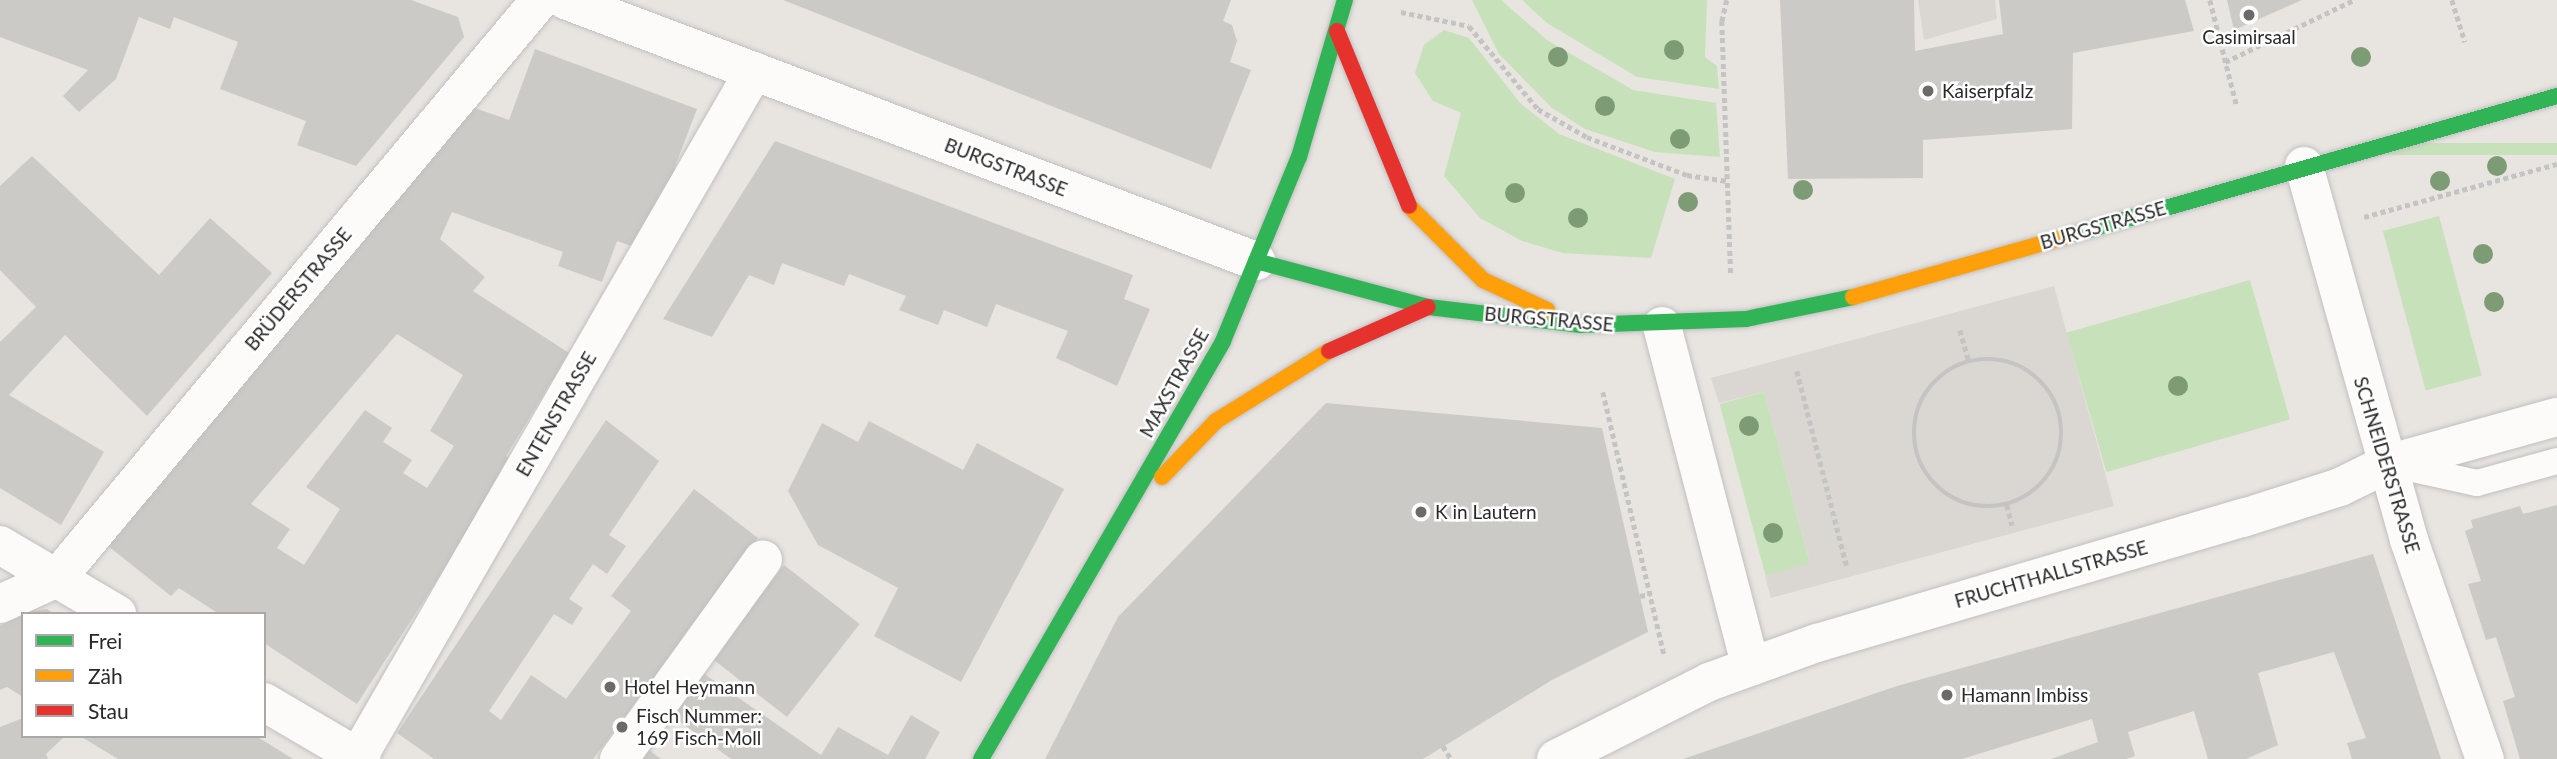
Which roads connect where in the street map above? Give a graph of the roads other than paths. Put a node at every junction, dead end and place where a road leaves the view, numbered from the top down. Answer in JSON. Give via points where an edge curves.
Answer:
{"nodes":[{"id":1,"x":540,"y":0,"type":"edge"},
{"id":2,"x":565,"y":0,"type":"edge"},
{"id":3,"x":1345,"y":0,"type":"edge"},
{"id":4,"x":1361,"y":0,"type":"edge"},
{"id":5,"x":1338,"y":31,"type":"junction"},
{"id":6,"x":754,"y":71,"type":"junction"},
{"id":7,"x":2557,"y":96,"type":"edge"},
{"id":8,"x":2304,"y":166,"type":"junction"},
{"id":9,"x":1256,"y":261,"type":"junction"},
{"id":10,"x":1428,"y":307,"type":"junction"},
{"id":11,"x":1581,"y":325,"type":"junction"},
{"id":12,"x":1662,"y":326,"type":"junction"},
{"id":13,"x":2557,"y":418,"type":"edge"},
{"id":14,"x":2557,"y":461,"type":"edge"},
{"id":15,"x":2386,"y":464,"type":"junction"},
{"id":16,"x":1124,"y":515,"type":"junction"},
{"id":17,"x":0,"y":545,"type":"edge"},
{"id":18,"x":763,"y":559,"type":"dead end"},
{"id":19,"x":57,"y":578,"type":"junction"},
{"id":20,"x":0,"y":604,"type":"edge"},
{"id":21,"x":114,"y":612,"type":"edge"},
{"id":22,"x":1751,"y":667,"type":"junction"},
{"id":23,"x":266,"y":703,"type":"edge"},
{"id":24,"x":359,"y":758,"type":"edge"},
{"id":25,"x":619,"y":759,"type":"edge"},
{"id":26,"x":981,"y":759,"type":"edge"},
{"id":27,"x":1556,"y":759,"type":"edge"},
{"id":28,"x":2485,"y":759,"type":"edge"}],
"edges":[{"from":1,"to":19,"type":"street","name":"BRÜDERSTRASSE"},
{"from":2,"to":6,"type":"street","name":"BURGSTRASSE"},
{"from":3,"to":5,"type":"main road","name":"MAXSTRASSE"},
{"from":4,"to":5,"type":"lane"},
{"from":5,"to":9,"type":"main road","name":"MAXSTRASSE","via":[[1299,157]]},
{"from":5,"to":11,"type":"main road","via":[[1402,200],[1483,280]]},
{"from":6,"to":9,"type":"street","name":"BURGSTRASSE"},
{"from":6,"to":24,"type":"street","name":"ENTENSTRASSE"},
{"from":7,"to":8,"type":"main road","name":"BURGSTRASSE"},
{"from":8,"to":12,"type":"main road","name":"BURGSTRASSE","via":[[1837,302]]},
{"from":8,"to":15,"type":"street","name":"SCHNEIDERSTRASSE"},
{"from":9,"to":10,"type":"main road","name":"BURGSTRASSE"},
{"from":9,"to":16,"type":"main road","name":"MAXSTRASSE","via":[[1223,341]]},
{"from":10,"to":11,"type":"main road","name":"BURGSTRASSE"},
{"from":10,"to":16,"type":"main road","via":[[1312,358],[1216,421]]},
{"from":11,"to":12,"type":"main road","name":"BURGSTRASSE"},
{"from":12,"to":22,"type":"street"},
{"from":13,"to":15,"type":"street","name":"FRUCHTHALLSTRASSE"},
{"from":14,"to":15,"type":"lane","via":[[2477,483]]},
{"from":15,"to":22,"type":"street","name":"FRUCHTHALLSTRASSE","via":[[2267,510]]},
{"from":15,"to":28,"type":"street","name":"SCHNEIDERSTRASSE"},
{"from":16,"to":26,"type":"main road","name":"MAXSTRASSE"},
{"from":17,"to":19,"type":"street"},
{"from":18,"to":25,"type":"street"},
{"from":19,"to":20,"type":"street"},
{"from":19,"to":21,"type":"street"},
{"from":22,"to":27,"type":"street","name":"FRUCHTHALLSTRASSE"},
{"from":23,"to":24,"type":"street"}]}
